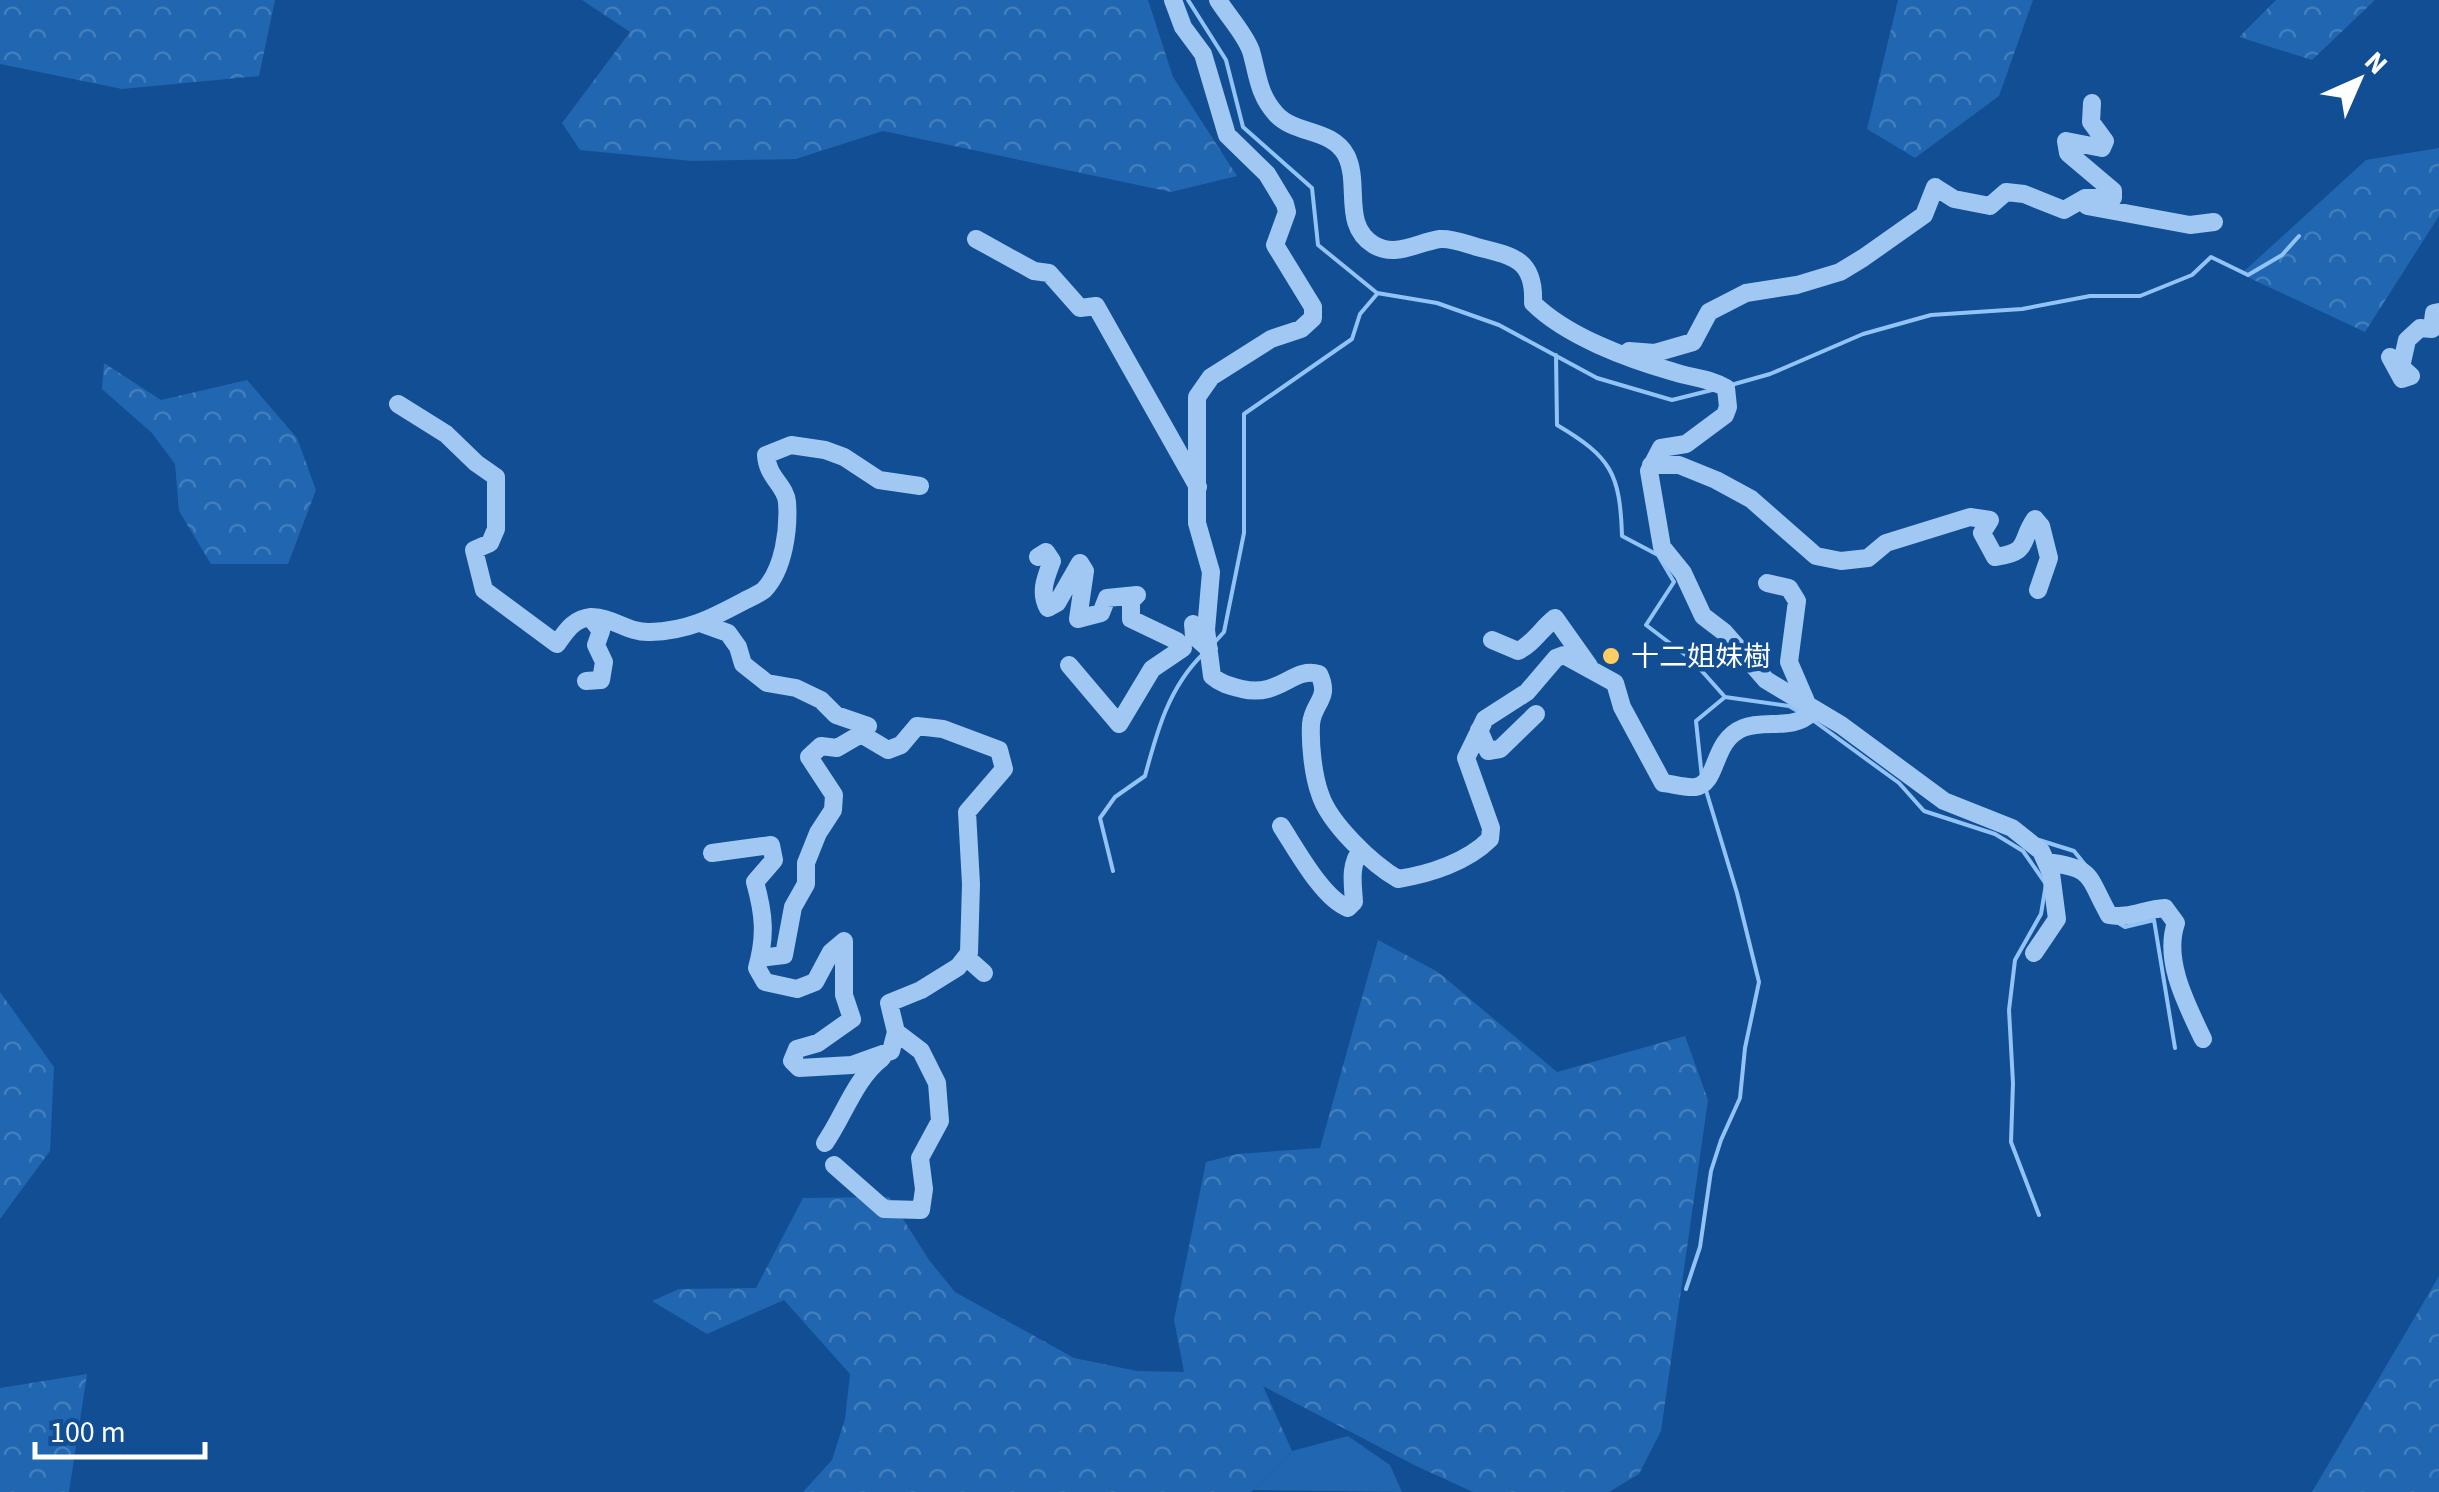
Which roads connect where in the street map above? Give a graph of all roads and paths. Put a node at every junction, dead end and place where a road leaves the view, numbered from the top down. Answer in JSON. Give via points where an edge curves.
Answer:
{"nodes":[{"id":1,"x":1173,"y":0,"type":"edge"},
{"id":2,"x":1218,"y":0,"type":"edge"},
{"id":3,"x":2092,"y":103,"type":"dead end"},
{"id":4,"x":2064,"y":210,"type":"junction"},
{"id":5,"x":2214,"y":222,"type":"dead end"},
{"id":6,"x":976,"y":239,"type":"dead end"},
{"id":7,"x":2439,"y":312,"type":"edge"},
{"id":8,"x":1614,"y":350,"type":"junction"},
{"id":9,"x":2390,"y":357,"type":"dead end"},
{"id":10,"x":398,"y":404,"type":"dead end"},
{"id":11,"x":1651,"y":465,"type":"junction"},
{"id":12,"x":920,"y":486,"type":"dead end"},
{"id":13,"x":1198,"y":488,"type":"junction"},
{"id":14,"x":1038,"y":558,"type":"dead end"},
{"id":15,"x":1767,"y":583,"type":"dead end"},
{"id":16,"x":2038,"y":590,"type":"dead end"},
{"id":17,"x":590,"y":617,"type":"junction"},
{"id":18,"x":702,"y":624,"type":"junction"},
{"id":19,"x":1193,"y":624,"type":"dead end"},
{"id":20,"x":1492,"y":640,"type":"dead end"},
{"id":21,"x":1183,"y":648,"type":"junction"},
{"id":22,"x":1208,"y":649,"type":"junction"},
{"id":23,"x":1069,"y":665,"type":"dead end"},
{"id":24,"x":1592,"y":670,"type":"junction"},
{"id":25,"x":586,"y":682,"type":"dead end"},
{"id":26,"x":1809,"y":705,"type":"junction"},
{"id":27,"x":1536,"y":714,"type":"dead end"},
{"id":28,"x":1479,"y":730,"type":"junction"},
{"id":29,"x":860,"y":734,"type":"junction"},
{"id":30,"x":1281,"y":826,"type":"dead end"},
{"id":31,"x":1361,"y":850,"type":"junction"},
{"id":32,"x":712,"y":853,"type":"dead end"},
{"id":33,"x":2046,"y":862,"type":"junction"},
{"id":34,"x":2034,"y":953,"type":"dead end"},
{"id":35,"x":966,"y":957,"type":"junction"},
{"id":36,"x":760,"y":958,"type":"junction"},
{"id":37,"x":984,"y":973,"type":"dead end"},
{"id":38,"x":896,"y":1032,"type":"junction"},
{"id":39,"x":2204,"y":1038,"type":"dead end"},
{"id":40,"x":891,"y":1051,"type":"junction"},
{"id":41,"x":825,"y":1143,"type":"dead end"},
{"id":42,"x":834,"y":1165,"type":"dead end"}],
"edges":[{"from":1,"to":13,"type":"street","via":[[1182,27],[1204,54],[1227,135],[1267,174],[1284,204],[1274,246],[1313,307],[1313,318],[1301,329],[1270,339],[1226,367],[1197,397]]},
{"from":2,"to":8,"type":"street","via":[[1250,49],[1257,84],[1278,116],[1339,144],[1352,168],[1353,214],[1368,242],[1395,251],[1445,238],[1507,254],[1528,270],[1533,303],[1551,321]]},
{"from":3,"to":4,"type":"street","via":[[2091,122],[2105,141],[2102,148],[2066,141],[2068,153],[2114,191],[2112,198],[2086,198]]},
{"from":4,"to":5,"type":"street","via":[[2084,206],[2190,225]]},
{"from":4,"to":8,"type":"street","via":[[2006,192],[1990,206],[1935,186],[1924,215],[1840,272],[1746,293],[1710,312],[1693,342],[1655,353]]},
{"from":6,"to":13,"type":"street","via":[[1049,273],[1080,308],[1096,306]]},
{"from":7,"to":9,"type":"street","via":[[2432,329],[2420,328],[2406,340],[2401,367],[2411,376],[2402,379]]},
{"from":8,"to":11,"type":"street","via":[[1721,385],[1725,415],[1686,444],[1661,448]]},
{"from":10,"to":17,"type":"street","via":[[496,477],[496,528],[490,544],[474,550],[484,590],[557,644],[570,626]]},
{"from":11,"to":16,"type":"street","via":[[1679,465],[1716,480],[1751,499],[1816,556],[1841,562],[1868,558],[1886,544],[1970,517],[1990,520],[1982,533],[1995,557],[2015,554],[2035,519],[2049,558]]},
{"from":11,"to":26,"type":"street","via":[[1662,547],[1703,616],[1766,680]]},
{"from":12,"to":18,"type":"street","via":[[879,480],[825,450],[792,445],[766,456],[766,469],[788,498],[779,563],[764,590]]},
{"from":13,"to":22,"type":"street","via":[[1197,523],[1211,572]]},
{"from":14,"to":21,"type":"street","via":[[1046,552],[1052,561],[1044,584],[1048,608],[1080,563],[1085,570],[1078,619],[1101,613],[1106,598],[1138,595],[1131,601],[1131,619]]},
{"from":15,"to":26,"type":"street","via":[[1789,588],[1797,602],[1788,662]]},
{"from":17,"to":18,"type":"street","via":[[650,632]]},
{"from":17,"to":25,"type":"street","via":[[601,631],[596,645],[604,662],[601,680]]},
{"from":18,"to":29,"type":"street","via":[[728,633],[751,673],[868,726]]},
{"from":19,"to":22,"type":"street","via":[[1194,636]]},
{"from":20,"to":24,"type":"street","via":[[1518,651],[1555,618]]},
{"from":21,"to":22,"type":"street"},
{"from":21,"to":23,"type":"street","via":[[1152,669],[1120,724]]},
{"from":22,"to":31,"type":"street","via":[[1212,676],[1258,693],[1306,672],[1319,674],[1324,696],[1311,729],[1320,794]]},
{"from":24,"to":26,"type":"street","via":[[1615,683],[1663,782],[1704,784],[1730,736],[1745,727],[1802,722]]},
{"from":24,"to":28,"type":"street","via":[[1564,655],[1556,658],[1527,692],[1484,719]]},
{"from":26,"to":33,"type":"street","via":[[1944,800],[2012,828]]},
{"from":27,"to":28,"type":"street","via":[[1500,750],[1488,751]]},
{"from":28,"to":31,"type":"street","via":[[1466,758],[1491,828],[1479,851],[1398,879]]},
{"from":29,"to":35,"type":"street","via":[[888,750],[917,726],[999,750],[1004,769],[967,812]]},
{"from":29,"to":36,"type":"street","via":[[836,748],[821,746],[810,757],[834,796],[833,810],[806,863],[784,954]]},
{"from":30,"to":31,"type":"street","via":[[1323,888],[1348,908]]},
{"from":32,"to":36,"type":"street","via":[[771,845],[774,860],[755,882],[764,914]]},
{"from":33,"to":34,"type":"street","via":[[2057,919]]},
{"from":33,"to":39,"type":"street","via":[[2077,866],[2092,879],[2110,915],[2165,908],[2176,923],[2181,992]]},
{"from":35,"to":37,"type":"street"},
{"from":35,"to":38,"type":"street","via":[[921,990],[889,1003]]},
{"from":36,"to":40,"type":"street","via":[[765,982],[798,989],[815,982],[844,941],[844,995],[852,1019],[793,1053],[799,1068],[852,1065]]},
{"from":38,"to":40,"type":"street"},
{"from":38,"to":42,"type":"street","via":[[921,1051],[938,1083],[940,1121],[920,1158],[920,1210],[884,1209]]},
{"from":40,"to":41,"type":"street","via":[[861,1077]]}]}
